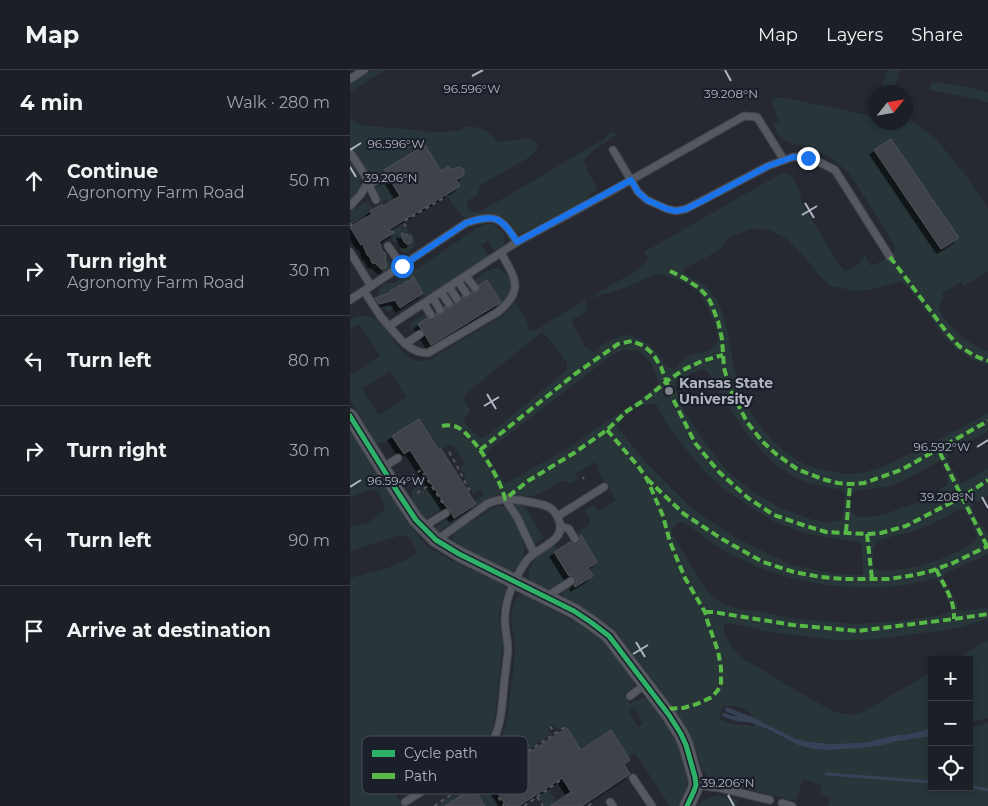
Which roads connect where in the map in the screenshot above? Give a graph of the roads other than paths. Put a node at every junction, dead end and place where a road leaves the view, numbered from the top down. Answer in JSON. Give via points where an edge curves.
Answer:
{"nodes":[{"id":1,"x":364,"y":70,"type":"edge"},
{"id":2,"x":350,"y":79,"type":"edge"},
{"id":3,"x":613,"y":150,"type":"dead end"},
{"id":4,"x":351,"y":156,"type":"edge"},
{"id":5,"x":784,"y":160,"type":"junction"},
{"id":6,"x":382,"y":177,"type":"dead end"},
{"id":7,"x":631,"y":180,"type":"junction"},
{"id":8,"x":369,"y":185,"type":"junction"},
{"id":9,"x":376,"y":200,"type":"dead end"},
{"id":10,"x":350,"y":206,"type":"edge"},
{"id":11,"x":517,"y":242,"type":"junction"},
{"id":12,"x":388,"y":246,"type":"dead end"},
{"id":13,"x":350,"y":252,"type":"edge"},
{"id":14,"x":501,"y":253,"type":"junction"},
{"id":15,"x":890,"y":256,"type":"dead end"},
{"id":16,"x":402,"y":266,"type":"junction"},
{"id":17,"x":466,"y":276,"type":"junction"},
{"id":18,"x":458,"y":281,"type":"junction"},
{"id":19,"x":371,"y":286,"type":"junction"},
{"id":20,"x":449,"y":287,"type":"junction"},
{"id":21,"x":474,"y":288,"type":"dead end"},
{"id":22,"x":364,"y":291,"type":"junction"},
{"id":23,"x":442,"y":292,"type":"junction"},
{"id":24,"x":466,"y":293,"type":"dead end"},
{"id":25,"x":433,"y":298,"type":"junction"},
{"id":26,"x":457,"y":299,"type":"dead end"},
{"id":27,"x":350,"y":300,"type":"edge"},
{"id":28,"x":424,"y":304,"type":"junction"},
{"id":29,"x":449,"y":304,"type":"dead end"},
{"id":30,"x":440,"y":310,"type":"dead end"},
{"id":31,"x":431,"y":315,"type":"dead end"},
{"id":32,"x":389,"y":326,"type":"junction"},
{"id":33,"x":420,"y":334,"type":"dead end"},
{"id":34,"x":405,"y":344,"type":"junction"},
{"id":35,"x":350,"y":416,"type":"edge"},
{"id":36,"x":398,"y":458,"type":"dead end"},
{"id":37,"x":382,"y":468,"type":"junction"},
{"id":38,"x":604,"y":487,"type":"dead end"},
{"id":39,"x":505,"y":499,"type":"junction"},
{"id":40,"x":446,"y":512,"type":"road end"},
{"id":41,"x":558,"y":516,"type":"junction"},
{"id":42,"x":560,"y":526,"type":"junction"},
{"id":43,"x":423,"y":527,"type":"junction"},
{"id":44,"x":575,"y":539,"type":"dead end"},
{"id":45,"x":436,"y":540,"type":"junction"},
{"id":46,"x":534,"y":554,"type":"junction"},
{"id":47,"x":572,"y":580,"type":"dead end"},
{"id":48,"x":515,"y":582,"type":"junction"},
{"id":49,"x":546,"y":597,"type":"junction"},
{"id":50,"x":646,"y":684,"type":"junction"},
{"id":51,"x":630,"y":696,"type":"dead end"},
{"id":52,"x":495,"y":736,"type":"edge"},
{"id":53,"x":634,"y":778,"type":"dead end"},
{"id":54,"x":696,"y":785,"type":"junction"},
{"id":55,"x":418,"y":794,"type":"edge"},
{"id":56,"x":770,"y":800,"type":"dead end"},
{"id":57,"x":405,"y":802,"type":"dead end"},
{"id":58,"x":782,"y":803,"type":"dead end"},
{"id":59,"x":652,"y":806,"type":"edge"},
{"id":60,"x":687,"y":806,"type":"edge"},
{"id":61,"x":792,"y":806,"type":"edge"}],
"edges":[{"from":1,"to":2,"type":"lane"},
{"from":3,"to":7,"type":"lane"},
{"from":4,"to":8,"type":"lane"},
{"from":5,"to":7,"type":"lane","via":[[676,211],[647,200]]},
{"from":5,"to":7,"type":"lane","via":[[757,117],[744,116]]},
{"from":5,"to":15,"type":"lane","via":[[808,158],[835,170]]},
{"from":6,"to":8,"type":"lane"},
{"from":7,"to":11,"type":"lane"},
{"from":8,"to":9,"type":"lane"},
{"from":8,"to":10,"type":"lane"},
{"from":11,"to":14,"type":"lane"},
{"from":11,"to":16,"type":"lane","via":[[499,220],[478,220],[466,223]]},
{"from":12,"to":16,"type":"lane"},
{"from":13,"to":19,"type":"lane"},
{"from":14,"to":17,"type":"lane"},
{"from":14,"to":34,"type":"lane","via":[[515,280],[513,296],[507,304],[428,353],[414,351]]},
{"from":16,"to":19,"type":"lane"},
{"from":17,"to":18,"type":"lane"},
{"from":17,"to":21,"type":"lane"},
{"from":18,"to":20,"type":"lane"},
{"from":18,"to":24,"type":"lane"},
{"from":19,"to":22,"type":"lane"},
{"from":20,"to":23,"type":"lane"},
{"from":20,"to":26,"type":"lane"},
{"from":22,"to":27,"type":"lane"},
{"from":22,"to":32,"type":"lane"},
{"from":23,"to":25,"type":"lane"},
{"from":23,"to":29,"type":"lane"},
{"from":25,"to":28,"type":"lane"},
{"from":25,"to":30,"type":"lane"},
{"from":28,"to":31,"type":"lane"},
{"from":28,"to":32,"type":"lane"},
{"from":32,"to":34,"type":"lane"},
{"from":33,"to":34,"type":"lane"},
{"from":35,"to":37,"type":"street"},
{"from":36,"to":37,"type":"lane"},
{"from":37,"to":43,"type":"street"},
{"from":38,"to":41,"type":"lane"},
{"from":39,"to":41,"type":"lane","via":[[544,504]]},
{"from":39,"to":45,"type":"lane","via":[[487,504]]},
{"from":39,"to":46,"type":"lane"},
{"from":40,"to":43,"type":"lane"},
{"from":41,"to":42,"type":"lane"},
{"from":42,"to":44,"type":"lane","via":[[569,529]]},
{"from":42,"to":46,"type":"lane","via":[[556,542]]},
{"from":43,"to":45,"type":"street"},
{"from":45,"to":48,"type":"street"},
{"from":46,"to":48,"type":"lane"},
{"from":47,"to":49,"type":"lane"},
{"from":48,"to":49,"type":"street"},
{"from":48,"to":52,"type":"lane","via":[[505,616],[508,649],[501,718]]},
{"from":49,"to":50,"type":"street","via":[[605,632]]},
{"from":50,"to":51,"type":"lane"},
{"from":50,"to":54,"type":"street","via":[[681,734],[689,752]]},
{"from":53,"to":59,"type":"lane"},
{"from":54,"to":56,"type":"lane"},
{"from":54,"to":60,"type":"street"},
{"from":55,"to":57,"type":"lane"},
{"from":58,"to":61,"type":"lane"}]}
